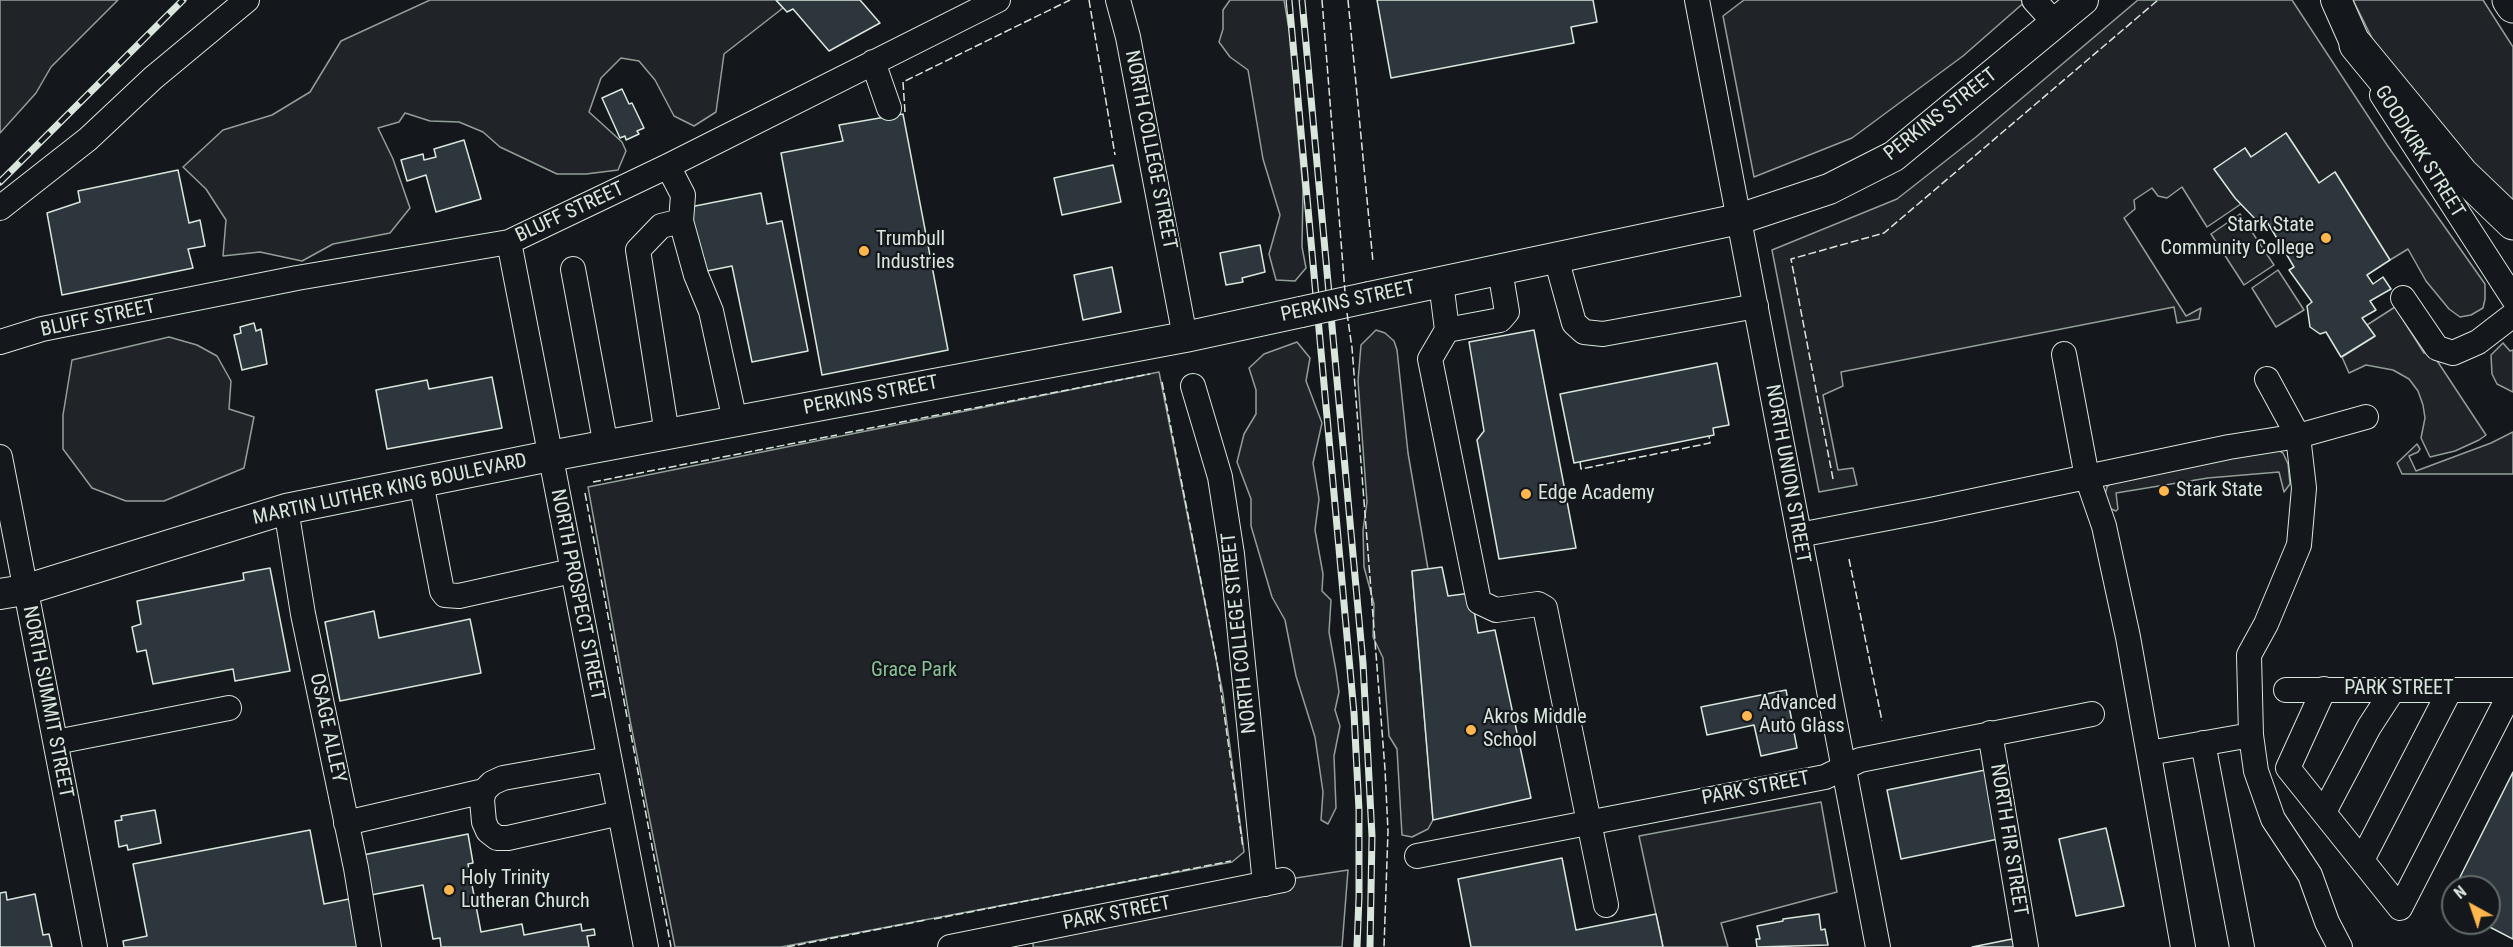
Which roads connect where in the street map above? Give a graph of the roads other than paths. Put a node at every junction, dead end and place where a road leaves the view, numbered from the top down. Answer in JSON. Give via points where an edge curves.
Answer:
{"nodes":[{"id":1,"x":248,"y":0,"type":"edge"},
{"id":2,"x":998,"y":0,"type":"edge"},
{"id":3,"x":1118,"y":0,"type":"edge"},
{"id":4,"x":1697,"y":0,"type":"edge"},
{"id":5,"x":2034,"y":0,"type":"edge"},
{"id":6,"x":2083,"y":0,"type":"edge"},
{"id":7,"x":2336,"y":0,"type":"edge"},
{"id":8,"x":2509,"y":0,"type":"edge"},
{"id":9,"x":2513,"y":6,"type":"edge"},
{"id":10,"x":2055,"y":23,"type":"junction"},
{"id":11,"x":2356,"y":45,"type":"junction"},
{"id":12,"x":873,"y":62,"type":"junction"},
{"id":13,"x":889,"y":108,"type":"dead end"},
{"id":14,"x":668,"y":166,"type":"junction"},
{"id":15,"x":0,"y":208,"type":"edge"},
{"id":16,"x":1739,"y":219,"type":"junction"},
{"id":17,"x":681,"y":221,"type":"junction"},
{"id":18,"x":2513,"y":223,"type":"edge"},
{"id":19,"x":509,"y":242,"type":"junction"},
{"id":20,"x":1556,"y":258,"type":"junction"},
{"id":21,"x":573,"y":269,"type":"dead end"},
{"id":22,"x":1500,"y":270,"type":"junction"},
{"id":23,"x":1441,"y":282,"type":"junction"},
{"id":24,"x":2403,"y":298,"type":"dead end"},
{"id":25,"x":2513,"y":298,"type":"edge"},
{"id":26,"x":1756,"y":306,"type":"junction"},
{"id":27,"x":2513,"y":315,"type":"edge"},
{"id":28,"x":1447,"y":330,"type":"junction"},
{"id":29,"x":1185,"y":337,"type":"junction"},
{"id":30,"x":0,"y":342,"type":"edge"},
{"id":31,"x":2064,"y":354,"type":"dead end"},
{"id":32,"x":2267,"y":379,"type":"dead end"},
{"id":33,"x":1193,"y":386,"type":"dead end"},
{"id":34,"x":2366,"y":417,"type":"dead end"},
{"id":35,"x":735,"y":421,"type":"junction"},
{"id":36,"x":667,"y":434,"type":"junction"},
{"id":37,"x":2298,"y":436,"type":"junction"},
{"id":38,"x":606,"y":446,"type":"junction"},
{"id":39,"x":0,"y":456,"type":"edge"},
{"id":40,"x":550,"y":456,"type":"junction"},
{"id":41,"x":2087,"y":477,"type":"junction"},
{"id":42,"x":421,"y":482,"type":"junction"},
{"id":43,"x":286,"y":509,"type":"junction"},
{"id":44,"x":1799,"y":535,"type":"junction"},
{"id":45,"x":572,"y":571,"type":"junction"},
{"id":46,"x":12,"y":592,"type":"edge"},
{"id":47,"x":0,"y":606,"type":"edge"},
{"id":48,"x":2324,"y":689,"type":"junction"},
{"id":49,"x":2286,"y":690,"type":"dead end"},
{"id":50,"x":2393,"y":690,"type":"junction"},
{"id":51,"x":2450,"y":690,"type":"junction"},
{"id":52,"x":2513,"y":690,"type":"edge"},
{"id":53,"x":229,"y":708,"type":"dead end"},
{"id":54,"x":2092,"y":714,"type":"dead end"},
{"id":55,"x":1990,"y":733,"type":"junction"},
{"id":56,"x":2251,"y":735,"type":"junction"},
{"id":57,"x":56,"y":742,"type":"junction"},
{"id":58,"x":2203,"y":743,"type":"junction"},
{"id":59,"x":2149,"y":753,"type":"junction"},
{"id":60,"x":609,"y":759,"type":"junction"},
{"id":61,"x":1843,"y":767,"type":"junction"},
{"id":62,"x":484,"y":791,"type":"junction"},
{"id":63,"x":2324,"y":812,"type":"junction"},
{"id":64,"x":620,"y":813,"type":"junction"},
{"id":65,"x":1589,"y":822,"type":"junction"},
{"id":66,"x":346,"y":823,"type":"junction"},
{"id":67,"x":1417,"y":856,"type":"dead end"},
{"id":68,"x":2362,"y":860,"type":"junction"},
{"id":69,"x":1274,"y":882,"type":"joint"},
{"id":70,"x":1606,"y":904,"type":"dead end"},
{"id":71,"x":2327,"y":922,"type":"junction"},
{"id":72,"x":95,"y":947,"type":"edge"},
{"id":73,"x":369,"y":947,"type":"edge"},
{"id":74,"x":646,"y":947,"type":"edge"},
{"id":75,"x":950,"y":947,"type":"edge"},
{"id":76,"x":1878,"y":947,"type":"edge"},
{"id":77,"x":2025,"y":947,"type":"edge"},
{"id":78,"x":2183,"y":947,"type":"edge"},
{"id":79,"x":2242,"y":947,"type":"edge"},
{"id":80,"x":2325,"y":947,"type":"edge"},
{"id":81,"x":2340,"y":947,"type":"edge"}],
"edges":[{"from":1,"to":15,"type":"street","via":[[153,78],[88,139]]},
{"from":2,"to":12,"type":"street","name":"BLUFF STREET"},
{"from":3,"to":29,"type":"street","name":"NORTH COLLEGE STREET"},
{"from":4,"to":16,"type":"street","name":"NORTH UNION STREET"},
{"from":5,"to":10,"type":"street"},
{"from":6,"to":10,"type":"main road","name":"PERKINS STREET"},
{"from":7,"to":11,"type":"main road","name":"GOODKIRK STREET"},
{"from":8,"to":9,"type":"highway"},
{"from":10,"to":16,"type":"main road","name":"PERKINS STREET","via":[[1894,156],[1829,189]]},
{"from":11,"to":18,"type":"highway","via":[[2462,174]]},
{"from":11,"to":25,"type":"street","name":"GOODKIRK STREET","via":[[2390,110]]},
{"from":12,"to":13,"type":"street"},
{"from":12,"to":14,"type":"street","name":"BLUFF STREET"},
{"from":14,"to":17,"type":"street","via":[[683,195]]},
{"from":14,"to":19,"type":"street","name":"BLUFF STREET"},
{"from":16,"to":20,"type":"main road","name":"PERKINS STREET"},
{"from":16,"to":26,"type":"street","name":"NORTH UNION STREET"},
{"from":17,"to":35,"type":"street","via":[[696,275],[711,310]]},
{"from":17,"to":36,"type":"street","via":[[662,226],[638,250]]},
{"from":19,"to":30,"type":"street","name":"BLUFF STREET","via":[[285,280],[42,329]]},
{"from":19,"to":40,"type":"street","name":"NORTH PROSPECT STREET"},
{"from":20,"to":22,"type":"main road","name":"PERKINS STREET"},
{"from":20,"to":26,"type":"street","via":[[1574,323],[1584,332],[1603,334]]},
{"from":21,"to":38,"type":"street"},
{"from":22,"to":23,"type":"main road","name":"PERKINS STREET"},
{"from":22,"to":28,"type":"street","via":[[1507,312],[1500,320]]},
{"from":23,"to":28,"type":"street"},
{"from":23,"to":29,"type":"main road","name":"PERKINS STREET","bridge":true},
{"from":24,"to":27,"type":"street","via":[[2437,348],[2453,353],[2478,342]]},
{"from":26,"to":44,"type":"street","name":"NORTH UNION STREET"},
{"from":28,"to":65,"type":"street","via":[[1430,359],[1479,602],[1496,610],[1538,604],[1545,608]]},
{"from":29,"to":35,"type":"main road","name":"PERKINS STREET"},
{"from":31,"to":41,"type":"street"},
{"from":32,"to":37,"type":"street"},
{"from":33,"to":69,"type":"street","name":"NORTH COLLEGE STREET","via":[[1220,477]]},
{"from":34,"to":37,"type":"street"},
{"from":35,"to":36,"type":"main road","name":"PERKINS STREET"},
{"from":36,"to":38,"type":"main road","name":"PERKINS STREET"},
{"from":37,"to":41,"type":"street"},
{"from":37,"to":56,"type":"street","via":[[2304,488],[2299,545],[2250,655]]},
{"from":38,"to":40,"type":"main road","name":"PERKINS STREET"},
{"from":39,"to":46,"type":"street","name":"NORTH SUMMIT STREET"},
{"from":40,"to":42,"type":"main road","name":"MARTIN LUTHER KING BOULEVARD"},
{"from":40,"to":45,"type":"street","name":"NORTH PROSPECT STREET"},
{"from":41,"to":44,"type":"street"},
{"from":41,"to":59,"type":"street","via":[[2104,526]]},
{"from":42,"to":43,"type":"main road","name":"MARTIN LUTHER KING BOULEVARD"},
{"from":42,"to":45,"type":"street","via":[[446,595],[459,596]]},
{"from":43,"to":46,"type":"main road","name":"MARTIN LUTHER KING BOULEVARD"},
{"from":43,"to":66,"type":"street","name":"OSAGE ALLEY","via":[[303,614]]},
{"from":44,"to":61,"type":"street","name":"NORTH UNION STREET"},
{"from":45,"to":60,"type":"street","name":"NORTH PROSPECT STREET"},
{"from":46,"to":47,"type":"main road","name":"MARTIN LUTHER KING BOULEVARD"},
{"from":46,"to":57,"type":"street","name":"NORTH SUMMIT STREET"},
{"from":48,"to":49,"type":"street","name":"PARK STREET"},
{"from":48,"to":50,"type":"street","name":"PARK STREET"},
{"from":48,"to":63,"type":"street","via":[[2288,768]]},
{"from":50,"to":51,"type":"street","name":"PARK STREET"},
{"from":50,"to":63,"type":"street"},
{"from":51,"to":52,"type":"street","name":"PARK STREET"},
{"from":51,"to":68,"type":"street"},
{"from":52,"to":68,"type":"street","via":[[2400,908]]},
{"from":53,"to":57,"type":"street"},
{"from":54,"to":55,"type":"street","name":"PARK STREET"},
{"from":55,"to":61,"type":"street","name":"PARK STREET"},
{"from":55,"to":77,"type":"street","name":"NORTH FIR STREET"},
{"from":56,"to":58,"type":"street"},
{"from":56,"to":71,"type":"street","via":[[2256,771],[2273,819],[2310,875]]},
{"from":57,"to":72,"type":"street","name":"NORTH SUMMIT STREET"},
{"from":58,"to":59,"type":"street"},
{"from":58,"to":79,"type":"street"},
{"from":59,"to":78,"type":"street"},
{"from":60,"to":62,"type":"street","via":[[503,778]]},
{"from":60,"to":64,"type":"street","name":"NORTH PROSPECT STREET"},
{"from":61,"to":65,"type":"street","name":"PARK STREET","via":[[1825,777]]},
{"from":61,"to":76,"type":"street","name":"NORTH UNION STREET"},
{"from":62,"to":64,"type":"street","via":[[484,822],[496,838]]},
{"from":62,"to":66,"type":"street"},
{"from":63,"to":68,"type":"street"},
{"from":64,"to":74,"type":"street","name":"NORTH PROSPECT STREET"},
{"from":65,"to":67,"type":"street","name":"PARK STREET"},
{"from":65,"to":70,"type":"street"},
{"from":66,"to":73,"type":"street","name":"OSAGE ALLEY"},
{"from":69,"to":75,"type":"street","name":"PARK STREET"},
{"from":71,"to":80,"type":"street"},
{"from":71,"to":81,"type":"street"}]}
